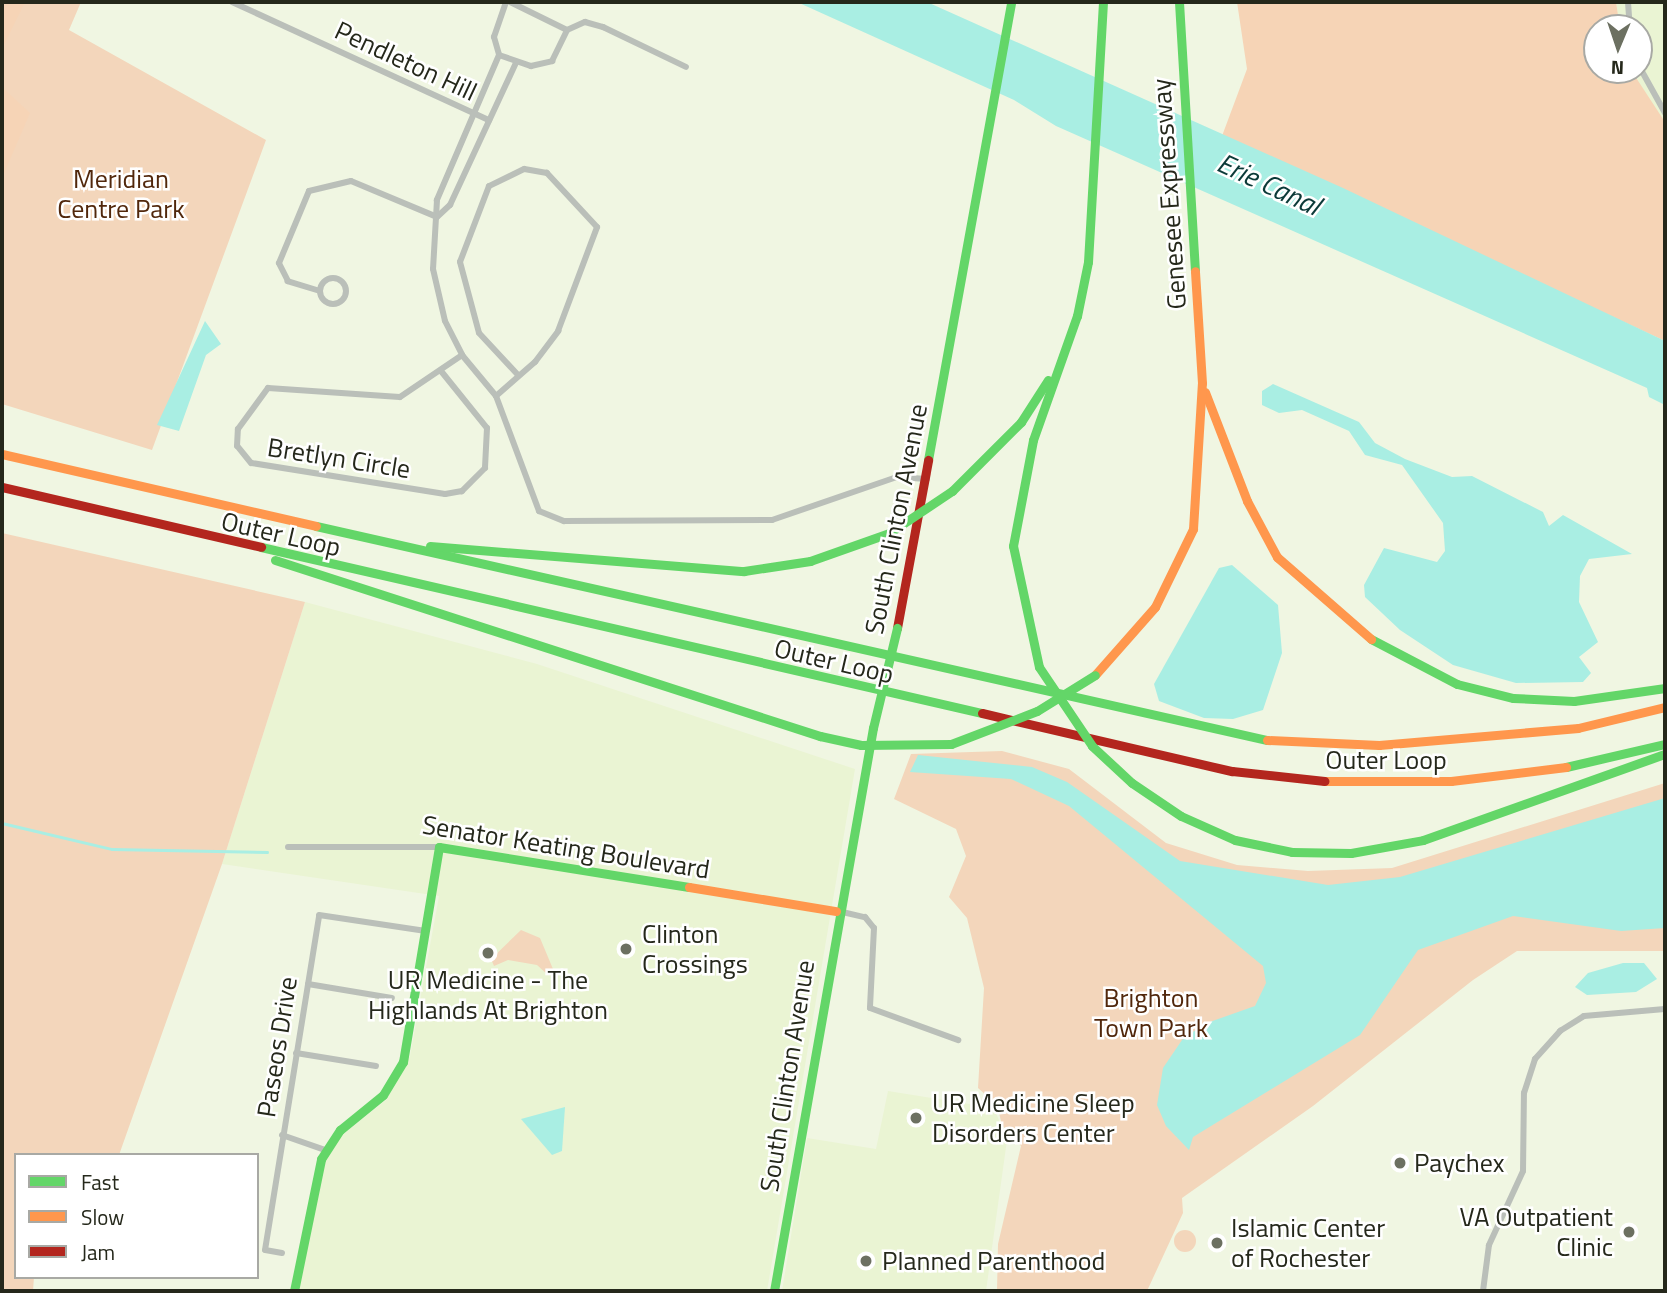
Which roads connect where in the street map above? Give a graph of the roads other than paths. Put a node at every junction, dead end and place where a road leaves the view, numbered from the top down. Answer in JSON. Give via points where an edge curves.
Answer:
{"nodes":[{"id":1,"x":232,"y":2,"type":"edge"},
{"id":2,"x":508,"y":2,"type":"edge"},
{"id":3,"x":1011,"y":2,"type":"edge"},
{"id":4,"x":1103,"y":2,"type":"edge"},
{"id":5,"x":1179,"y":2,"type":"edge"},
{"id":6,"x":567,"y":30,"type":"junction"},
{"id":7,"x":499,"y":55,"type":"junction"},
{"id":8,"x":516,"y":63,"type":"junction"},
{"id":9,"x":686,"y":67,"type":"dead end"},
{"id":10,"x":1649,"y":84,"type":"edge"},
{"id":11,"x":472,"y":113,"type":"junction"},
{"id":12,"x":1665,"y":113,"type":"edge"},
{"id":13,"x":489,"y":120,"type":"junction"},
{"id":14,"x":437,"y":217,"type":"junction"},
{"id":15,"x":320,"y":291,"type":"junction"},
{"id":16,"x":462,"y":355,"type":"junction"},
{"id":17,"x":1058,"y":366,"type":"junction"},
{"id":18,"x":441,"y":371,"type":"junction"},
{"id":19,"x":518,"y":375,"type":"junction"},
{"id":20,"x":1202,"y":383,"type":"junction"},
{"id":21,"x":496,"y":396,"type":"junction"},
{"id":22,"x":2,"y":454,"type":"edge"},
{"id":23,"x":928,"y":479,"type":"junction"},
{"id":24,"x":2,"y":487,"type":"edge"},
{"id":25,"x":213,"y":540,"type":"junction"},
{"id":26,"x":396,"y":544,"type":"junction"},
{"id":27,"x":1665,"y":688,"type":"edge"},
{"id":28,"x":1665,"y":707,"type":"edge"},
{"id":29,"x":1665,"y":744,"type":"edge"},
{"id":30,"x":1665,"y":754,"type":"edge"},
{"id":31,"x":288,"y":847,"type":"dead end"},
{"id":32,"x":439,"y":847,"type":"junction"},
{"id":33,"x":836,"y":911,"type":"junction"},
{"id":34,"x":426,"y":931,"type":"junction"},
{"id":35,"x":307,"y":984,"type":"junction"},
{"id":36,"x":391,"y":998,"type":"dead end"},
{"id":37,"x":1665,"y":1009,"type":"edge"},
{"id":38,"x":958,"y":1040,"type":"dead end"},
{"id":39,"x":296,"y":1053,"type":"junction"},
{"id":40,"x":376,"y":1066,"type":"dead end"},
{"id":41,"x":282,"y":1135,"type":"junction"},
{"id":42,"x":325,"y":1150,"type":"junction"},
{"id":43,"x":282,"y":1253,"type":"dead end"},
{"id":44,"x":294,"y":1291,"type":"edge"},
{"id":45,"x":774,"y":1291,"type":"edge"},
{"id":46,"x":1483,"y":1291,"type":"edge"}],
"edges":[{"from":1,"to":11,"type":"street","name":"Pendleton Hill"},
{"from":2,"to":6,"type":"street"},
{"from":2,"to":7,"type":"street","via":[[494,37]]},
{"from":3,"to":23,"type":"main road","name":"South Clinton Avenue"},
{"from":4,"to":17,"type":"main road","via":[[1088,262]]},
{"from":5,"to":20,"type":"main road","name":"Genesee Expressway"},
{"from":6,"to":8,"type":"street","via":[[552,61]]},
{"from":6,"to":9,"type":"street","via":[[585,22],[603,27]]},
{"from":7,"to":8,"type":"street"},
{"from":7,"to":11,"type":"street"},
{"from":8,"to":13,"type":"street"},
{"from":10,"to":12,"type":"street"},
{"from":11,"to":13,"type":"street","name":"Pendleton Hill"},
{"from":11,"to":14,"type":"street","via":[[437,200]]},
{"from":13,"to":14,"type":"street","via":[[450,205]]},
{"from":14,"to":15,"type":"street","via":[[351,181],[309,191],[279,262],[291,283]]},
{"from":14,"to":16,"type":"street","via":[[437,296]]},
{"from":15,"to":15,"type":"street","via":[[330,304],[347,293],[334,278]]},
{"from":16,"to":18,"type":"street","name":"Bretlyn Circle"},
{"from":16,"to":21,"type":"street"},
{"from":17,"to":26,"type":"main road","bridge":true,"via":[[1021,422],[952,491],[889,533],[810,561],[744,571]]},
{"from":17,"to":30,"type":"main road","bridge":true,"via":[[1033,440],[1013,546],[1019,595],[1039,667],[1092,746],[1132,783],[1181,816],[1235,839],[1292,852],[1351,853],[1423,840]]},
{"from":18,"to":18,"type":"street","name":"Bretlyn Circle","via":[[400,397],[378,400],[268,388],[238,429],[236,446],[251,463],[445,494],[462,491],[485,468],[487,428]]},
{"from":19,"to":19,"type":"street","via":[[558,331],[593,251],[597,227],[547,173],[524,169],[489,186],[460,261],[479,333]]},
{"from":19,"to":21,"type":"street"},
{"from":20,"to":25,"type":"main road","name":"Genesee Expressway","bridge":true,"via":[[1204,449],[1192,529],[1155,607],[1095,675],[1037,711],[950,744],[861,745],[820,736]]},
{"from":20,"to":27,"type":"main road","via":[[1247,501],[1277,557],[1354,630],[1457,684],[1513,698],[1574,701]]},
{"from":21,"to":23,"type":"street","via":[[531,499],[539,511],[564,521],[772,520],[897,477]]},
{"from":22,"to":26,"type":"main road","name":"Outer Loop"},
{"from":23,"to":33,"type":"main road","name":"South Clinton Avenue","bridge":true},
{"from":24,"to":25,"type":"main road","name":"Outer Loop"},
{"from":25,"to":29,"type":"main road","name":"Outer Loop","via":[[1246,774],[1349,783],[1451,781],[1560,768]]},
{"from":26,"to":28,"type":"main road","name":"Outer Loop","via":[[1146,719],[1294,744],[1485,740],[1577,728]]},
{"from":31,"to":32,"type":"street","name":"Senator Keating Boulevard"},
{"from":32,"to":33,"type":"main road","name":"Senator Keating Boulevard"},
{"from":32,"to":34,"type":"main road"},
{"from":33,"to":38,"type":"street","via":[[865,917],[874,928],[870,1008]]},
{"from":33,"to":45,"type":"main road","name":"South Clinton Avenue"},
{"from":34,"to":35,"type":"street","name":"Paseos Drive","via":[[319,915]]},
{"from":34,"to":42,"type":"main road","via":[[398,1073]]},
{"from":35,"to":36,"type":"street"},
{"from":35,"to":39,"type":"street","name":"Paseos Drive"},
{"from":37,"to":46,"type":"street","via":[[1584,1016],[1560,1031],[1535,1059],[1524,1093],[1523,1171],[1489,1245]]},
{"from":39,"to":40,"type":"street"},
{"from":39,"to":41,"type":"street","name":"Paseos Drive"},
{"from":41,"to":42,"type":"street"},
{"from":41,"to":43,"type":"street","name":"Paseos Drive","via":[[265,1250]]},
{"from":42,"to":44,"type":"main road","via":[[312,1184]]}]}
